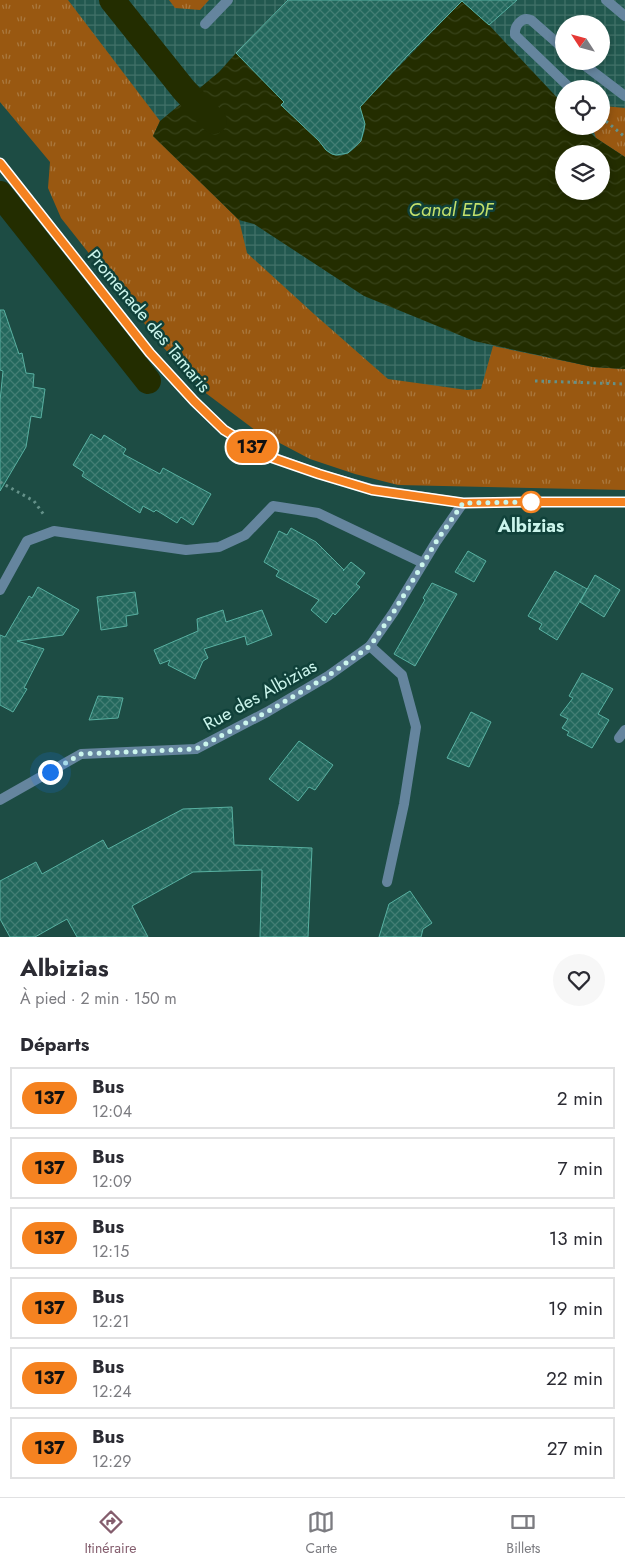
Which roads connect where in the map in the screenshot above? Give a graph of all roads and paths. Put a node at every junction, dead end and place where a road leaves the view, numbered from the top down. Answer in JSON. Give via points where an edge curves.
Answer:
{"nodes":[{"id":1,"x":228,"y":0,"type":"edge"},
{"id":2,"x":606,"y":0,"type":"edge"},
{"id":3,"x":625,"y":16,"type":"edge"},
{"id":4,"x":205,"y":24,"type":"dead end"},
{"id":5,"x":555,"y":41,"type":"edge"},
{"id":6,"x":591,"y":70,"type":"edge"},
{"id":7,"x":562,"y":80,"type":"edge"},
{"id":8,"x":625,"y":96,"type":"edge"},
{"id":9,"x":610,"y":124,"type":"edge"},
{"id":10,"x":625,"y":137,"type":"edge"},
{"id":11,"x":0,"y":163,"type":"edge"},
{"id":12,"x":535,"y":381,"type":"dead end"},
{"id":13,"x":625,"y":384,"type":"edge"},
{"id":14,"x":0,"y":482,"type":"edge"},
{"id":15,"x":625,"y":502,"type":"edge"},
{"id":16,"x":463,"y":503,"type":"junction"},
{"id":17,"x":54,"y":531,"type":"junction"},
{"id":18,"x":423,"y":563,"type":"junction"},
{"id":19,"x":0,"y":590,"type":"edge"},
{"id":20,"x":370,"y":646,"type":"junction"},
{"id":21,"x":0,"y":800,"type":"edge"},
{"id":22,"x":387,"y":882,"type":"dead end"}],
"edges":[{"from":1,"to":4,"type":"street"},
{"from":2,"to":3,"type":"street"},
{"from":5,"to":7,"type":"street","via":[[527,18],[514,30],[515,35]]},
{"from":6,"to":8,"type":"street"},
{"from":9,"to":10,"type":"path"},
{"from":11,"to":16,"type":"street","name":"Promenade des Tamaris","via":[[150,353],[224,430],[267,456],[319,474],[372,490]]},
{"from":12,"to":13,"type":"path"},
{"from":14,"to":17,"type":"path","via":[[34,501]]},
{"from":15,"to":16,"type":"street","name":"Promenade des Tamaris"},
{"from":16,"to":18,"type":"street","name":"Rue des Albizias"},
{"from":17,"to":18,"type":"street","via":[[186,550],[219,547],[245,535],[273,506],[318,513]]},
{"from":17,"to":19,"type":"street","via":[[27,541]]},
{"from":18,"to":20,"type":"street","name":"Rue des Albizias"},
{"from":20,"to":21,"type":"street","name":"Rue des Albizias","via":[[328,676],[196,749],[81,754]]},
{"from":20,"to":22,"type":"street","via":[[402,675],[416,727]]}]}
